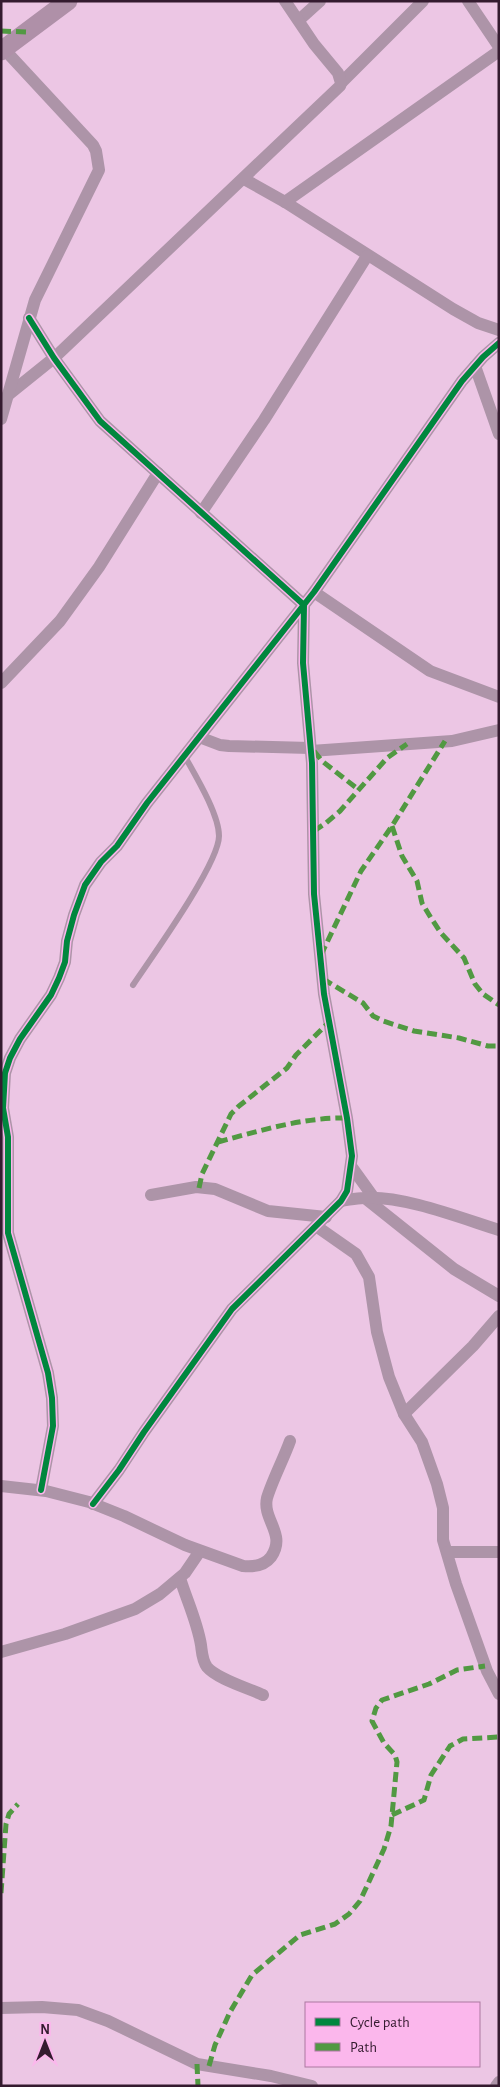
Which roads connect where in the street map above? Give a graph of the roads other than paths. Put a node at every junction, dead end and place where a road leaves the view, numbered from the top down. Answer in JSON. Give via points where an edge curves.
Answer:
{"nodes":[{"id":1,"x":285,"y":1,"type":"edge"},
{"id":2,"x":320,"y":1,"type":"edge"},
{"id":3,"x":423,"y":1,"type":"edge"},
{"id":4,"x":468,"y":1,"type":"edge"},
{"id":5,"x":64,"y":2,"type":"edge"},
{"id":6,"x":299,"y":20,"type":"junction"},
{"id":7,"x":499,"y":49,"type":"edge"},
{"id":8,"x":3,"y":50,"type":"edge"},
{"id":9,"x":341,"y":83,"type":"junction"},
{"id":10,"x":244,"y":179,"type":"junction"},
{"id":11,"x":285,"y":202,"type":"junction"},
{"id":12,"x":367,"y":256,"type":"junction"},
{"id":13,"x":29,"y":318,"type":"junction"},
{"id":14,"x":499,"y":330,"type":"edge"},
{"id":15,"x":499,"y":342,"type":"edge"},
{"id":16,"x":54,"y":358,"type":"junction"},
{"id":17,"x":475,"y":366,"type":"junction"},
{"id":18,"x":8,"y":395,"type":"junction"},
{"id":19,"x":1,"y":419,"type":"edge"},
{"id":20,"x":499,"y":434,"type":"edge"},
{"id":21,"x":158,"y":473,"type":"junction"},
{"id":22,"x":201,"y":513,"type":"junction"},
{"id":23,"x":314,"y":592,"type":"junction"},
{"id":24,"x":304,"y":605,"type":"junction"},
{"id":25,"x":1,"y":683,"type":"edge"},
{"id":26,"x":499,"y":697,"type":"edge"},
{"id":27,"x":499,"y":730,"type":"edge"},
{"id":28,"x":199,"y":737,"type":"junction"},
{"id":29,"x":310,"y":749,"type":"junction"},
{"id":30,"x":184,"y":755,"type":"junction"},
{"id":31,"x":133,"y":986,"type":"dead end"},
{"id":32,"x":351,"y":1166,"type":"junction"},
{"id":33,"x":151,"y":1194,"type":"dead end"},
{"id":34,"x":369,"y":1198,"type":"junction"},
{"id":35,"x":341,"y":1201,"type":"junction"},
{"id":36,"x":326,"y":1217,"type":"junction"},
{"id":37,"x":4,"y":1222,"type":"edge"},
{"id":38,"x":316,"y":1226,"type":"junction"},
{"id":39,"x":499,"y":1230,"type":"edge"},
{"id":40,"x":499,"y":1296,"type":"edge"},
{"id":41,"x":499,"y":1316,"type":"edge"},
{"id":42,"x":404,"y":1414,"type":"junction"},
{"id":43,"x":290,"y":1441,"type":"dead end"},
{"id":44,"x":1,"y":1486,"type":"edge"},
{"id":45,"x":41,"y":1490,"type":"junction"},
{"id":46,"x":93,"y":1504,"type":"junction"},
{"id":47,"x":200,"y":1551,"type":"junction"},
{"id":48,"x":447,"y":1552,"type":"junction"},
{"id":49,"x":499,"y":1552,"type":"edge"},
{"id":50,"x":180,"y":1578,"type":"junction"},
{"id":51,"x":1,"y":1652,"type":"edge"},
{"id":52,"x":499,"y":1694,"type":"edge"},
{"id":53,"x":263,"y":1695,"type":"dead end"},
{"id":54,"x":1,"y":2008,"type":"edge"},
{"id":55,"x":499,"y":2082,"type":"edge"},
{"id":56,"x":312,"y":2086,"type":"edge"},
{"id":57,"x":496,"y":2086,"type":"edge"}],
"edges":[{"from":1,"to":6,"type":"street"},
{"from":2,"to":6,"type":"street"},
{"from":3,"to":9,"type":"street"},
{"from":4,"to":7,"type":"street"},
{"from":5,"to":8,"type":"street"},
{"from":6,"to":9,"type":"street","via":[[338,73]]},
{"from":7,"to":11,"type":"street"},
{"from":8,"to":13,"type":"street","via":[[92,145],[99,170],[40,287]]},
{"from":9,"to":10,"type":"street"},
{"from":10,"to":11,"type":"street"},
{"from":10,"to":16,"type":"street"},
{"from":11,"to":12,"type":"street"},
{"from":12,"to":14,"type":"street","via":[[467,317]]},
{"from":12,"to":22,"type":"street"},
{"from":13,"to":16,"type":"street"},
{"from":13,"to":18,"type":"street"},
{"from":15,"to":17,"type":"street"},
{"from":16,"to":18,"type":"street"},
{"from":16,"to":21,"type":"street","via":[[100,421]]},
{"from":17,"to":20,"type":"street"},
{"from":17,"to":23,"type":"street"},
{"from":18,"to":19,"type":"street"},
{"from":21,"to":22,"type":"street"},
{"from":21,"to":25,"type":"street","via":[[99,567],[60,621]]},
{"from":22,"to":24,"type":"street"},
{"from":23,"to":24,"type":"street"},
{"from":23,"to":26,"type":"street","via":[[430,671]]},
{"from":24,"to":28,"type":"street"},
{"from":24,"to":29,"type":"street","via":[[303,663]]},
{"from":27,"to":29,"type":"street","via":[[445,741]]},
{"from":28,"to":29,"type":"street","via":[[229,746]]},
{"from":28,"to":30,"type":"street"},
{"from":29,"to":32,"type":"street","via":[[314,894],[324,994],[348,1118]]},
{"from":30,"to":31,"type":"lane","via":[[217,821],[219,837],[214,855],[190,898]]},
{"from":30,"to":37,"type":"street","via":[[85,886],[67,941],[60,978],[10,1058],[5,1073],[3,1108],[8,1137],[9,1193]]},
{"from":32,"to":34,"type":"street"},
{"from":32,"to":35,"type":"street","via":[[347,1191]]},
{"from":33,"to":36,"type":"street","via":[[215,1189],[268,1212]]},
{"from":34,"to":35,"type":"street"},
{"from":34,"to":39,"type":"street","via":[[432,1209]]},
{"from":34,"to":40,"type":"street","via":[[454,1269]]},
{"from":35,"to":36,"type":"street"},
{"from":36,"to":38,"type":"street"},
{"from":37,"to":45,"type":"street","via":[[48,1372],[52,1398],[53,1426]]},
{"from":38,"to":42,"type":"street","via":[[356,1254],[365,1268],[385,1363]]},
{"from":38,"to":46,"type":"street","via":[[232,1309]]},
{"from":41,"to":42,"type":"street","via":[[474,1346]]},
{"from":42,"to":48,"type":"street","via":[[422,1442],[437,1484]]},
{"from":43,"to":47,"type":"street","via":[[267,1498],[277,1546],[270,1559],[253,1567],[243,1566]]},
{"from":44,"to":45,"type":"street"},
{"from":45,"to":46,"type":"street"},
{"from":46,"to":47,"type":"street"},
{"from":47,"to":50,"type":"street"},
{"from":48,"to":49,"type":"street"},
{"from":48,"to":52,"type":"street","via":[[487,1671]]},
{"from":50,"to":51,"type":"street","via":[[135,1609]]},
{"from":50,"to":53,"type":"street","via":[[197,1623],[203,1660],[208,1668]]},
{"from":54,"to":56,"type":"street","via":[[78,2010],[197,2064]]},
{"from":55,"to":57,"type":"street"}]}
